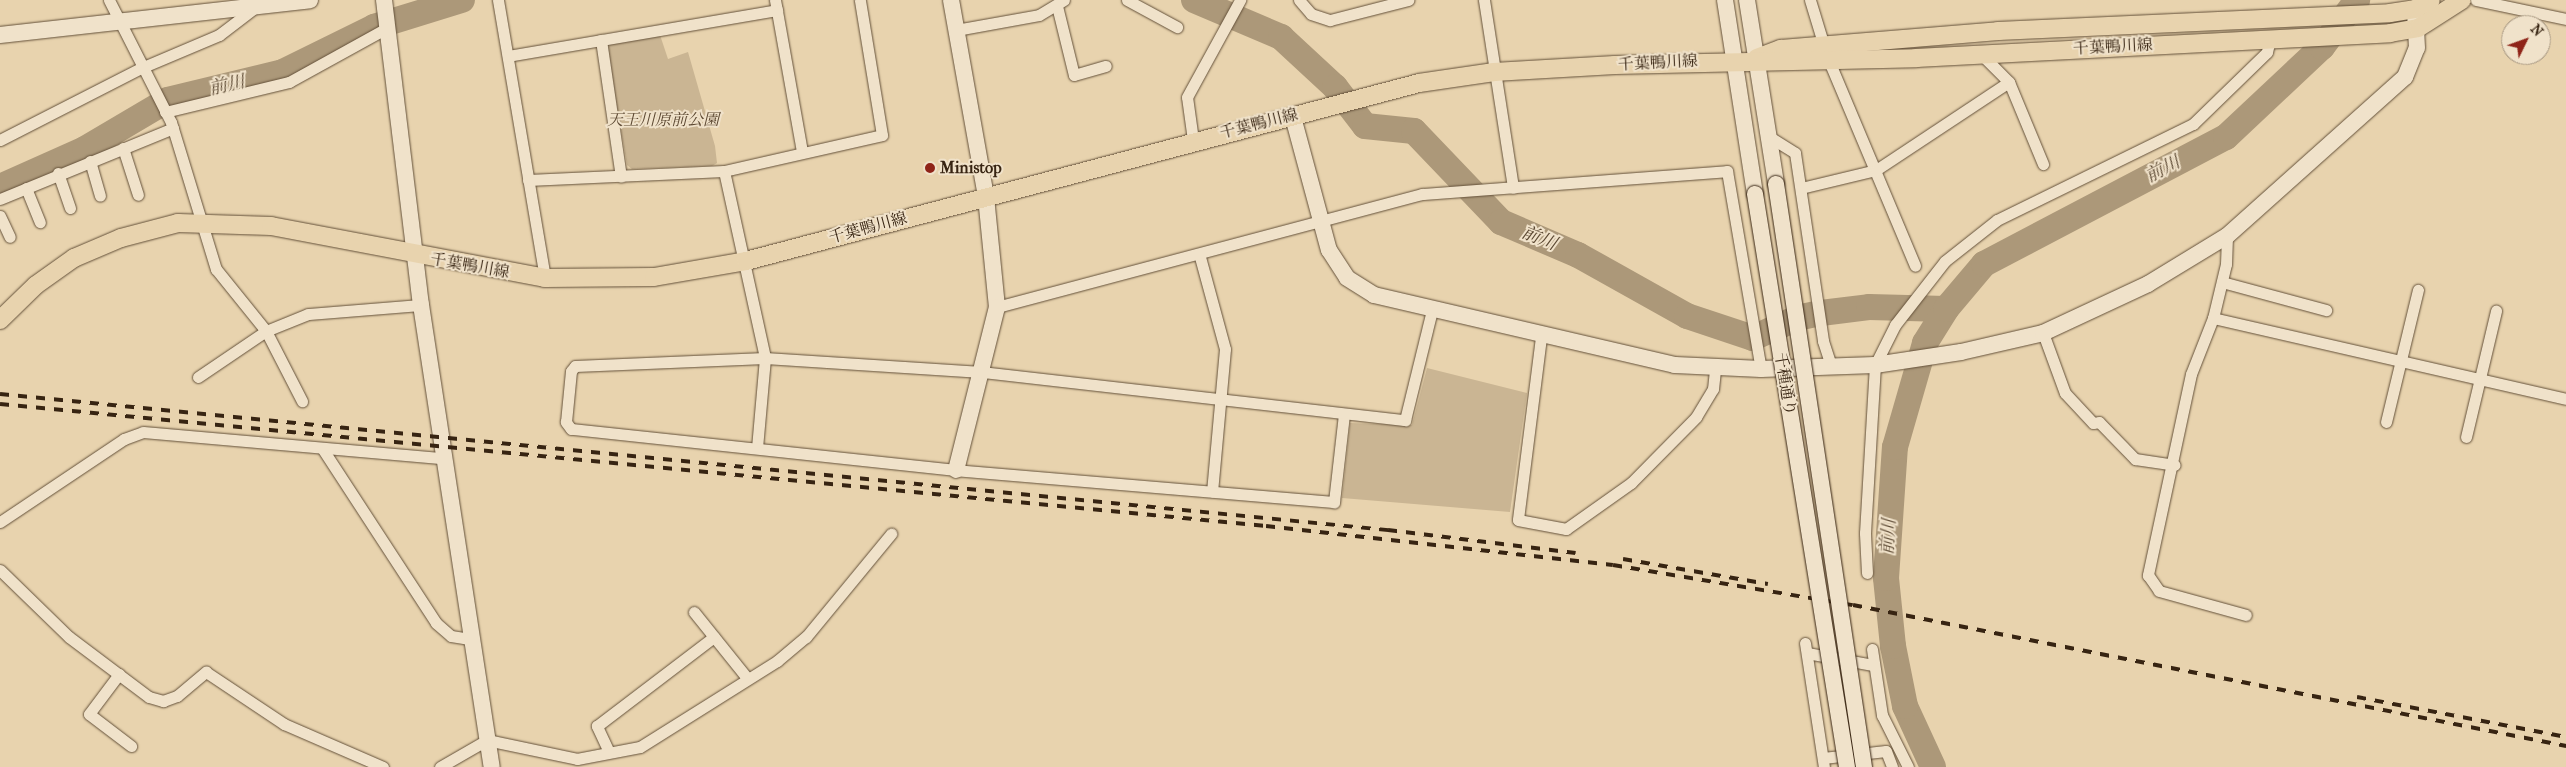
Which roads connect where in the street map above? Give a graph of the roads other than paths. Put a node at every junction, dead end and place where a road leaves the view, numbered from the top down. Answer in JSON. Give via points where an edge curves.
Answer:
{"nodes":[{"id":1,"x":109,"y":0,"type":"edge"},
{"id":2,"x":310,"y":0,"type":"edge"},
{"id":3,"x":384,"y":0,"type":"edge"},
{"id":4,"x":498,"y":0,"type":"edge"},
{"id":5,"x":860,"y":0,"type":"edge"},
{"id":6,"x":951,"y":0,"type":"edge"},
{"id":7,"x":1127,"y":0,"type":"edge"},
{"id":8,"x":1240,"y":0,"type":"edge"},
{"id":9,"x":1299,"y":0,"type":"edge"},
{"id":10,"x":1408,"y":0,"type":"edge"},
{"id":11,"x":1484,"y":0,"type":"edge"},
{"id":12,"x":1725,"y":0,"type":"edge"},
{"id":13,"x":1747,"y":0,"type":"edge"},
{"id":14,"x":1810,"y":0,"type":"edge"},
{"id":15,"x":2431,"y":0,"type":"edge"},
{"id":16,"x":2462,"y":0,"type":"edge"},
{"id":17,"x":2476,"y":0,"type":"edge"},
{"id":18,"x":262,"y":3,"type":"edge"},
{"id":19,"x":1060,"y":3,"type":"edge"},
{"id":20,"x":776,"y":5,"type":"edge"},
{"id":21,"x":2415,"y":9,"type":"junction"},
{"id":22,"x":2566,"y":19,"type":"edge"},
{"id":23,"x":119,"y":21,"type":"junction"},
{"id":24,"x":387,"y":28,"type":"junction"},
{"id":25,"x":1177,"y":28,"type":"dead end"},
{"id":26,"x":2418,"y":28,"type":"junction"},
{"id":27,"x":956,"y":30,"type":"junction"},
{"id":28,"x":0,"y":35,"type":"edge"},
{"id":29,"x":2277,"y":38,"type":"junction"},
{"id":30,"x":601,"y":40,"type":"junction"},
{"id":31,"x":1826,"y":54,"type":"junction"},
{"id":32,"x":1981,"y":54,"type":"junction"},
{"id":33,"x":508,"y":56,"type":"junction"},
{"id":34,"x":1756,"y":58,"type":"junction"},
{"id":35,"x":1734,"y":59,"type":"junction"},
{"id":36,"x":1106,"y":66,"type":"dead end"},
{"id":37,"x":141,"y":68,"type":"junction"},
{"id":38,"x":1494,"y":72,"type":"junction"},
{"id":39,"x":2009,"y":82,"type":"junction"},
{"id":40,"x":165,"y":112,"type":"junction"},
{"id":41,"x":1293,"y":117,"type":"junction"},
{"id":42,"x":173,"y":128,"type":"junction"},
{"id":43,"x":1768,"y":136,"type":"junction"},
{"id":44,"x":0,"y":140,"type":"edge"},
{"id":45,"x":1193,"y":140,"type":"junction"},
{"id":46,"x":123,"y":148,"type":"junction"},
{"id":47,"x":802,"y":152,"type":"junction"},
{"id":48,"x":90,"y":161,"type":"junction"},
{"id":49,"x":2043,"y":164,"type":"dead end"},
{"id":50,"x":1876,"y":170,"type":"junction"},
{"id":51,"x":724,"y":171,"type":"junction"},
{"id":52,"x":58,"y":173,"type":"junction"},
{"id":53,"x":621,"y":176,"type":"junction"},
{"id":54,"x":528,"y":180,"type":"junction"},
{"id":55,"x":26,"y":188,"type":"junction"},
{"id":56,"x":1512,"y":188,"type":"junction"},
{"id":57,"x":1802,"y":188,"type":"junction"},
{"id":58,"x":138,"y":195,"type":"dead end"},
{"id":59,"x":100,"y":196,"type":"dead end"},
{"id":60,"x":986,"y":196,"type":"junction"},
{"id":61,"x":0,"y":199,"type":"edge"},
{"id":62,"x":70,"y":208,"type":"dead end"},
{"id":63,"x":0,"y":216,"type":"edge"},
{"id":64,"x":1321,"y":221,"type":"junction"},
{"id":65,"x":40,"y":222,"type":"dead end"},
{"id":66,"x":198,"y":222,"type":"junction"},
{"id":67,"x":2227,"y":236,"type":"junction"},
{"id":68,"x":10,"y":238,"type":"dead end"},
{"id":69,"x":414,"y":256,"type":"junction"},
{"id":70,"x":1200,"y":257,"type":"junction"},
{"id":71,"x":746,"y":261,"type":"junction"},
{"id":72,"x":1915,"y":266,"type":"dead end"},
{"id":73,"x":544,"y":278,"type":"junction"},
{"id":74,"x":2222,"y":282,"type":"junction"},
{"id":75,"x":2418,"y":290,"type":"dead end"},
{"id":76,"x":420,"y":305,"type":"junction"},
{"id":77,"x":997,"y":307,"type":"junction"},
{"id":78,"x":1432,"y":310,"type":"junction"},
{"id":79,"x":2326,"y":310,"type":"dead end"},
{"id":80,"x":2496,"y":311,"type":"dead end"},
{"id":81,"x":2213,"y":318,"type":"junction"},
{"id":82,"x":0,"y":320,"type":"edge"},
{"id":83,"x":266,"y":331,"type":"junction"},
{"id":84,"x":2042,"y":333,"type":"junction"},
{"id":85,"x":1541,"y":337,"type":"junction"},
{"id":86,"x":765,"y":358,"type":"junction"},
{"id":87,"x":2402,"y":361,"type":"junction"},
{"id":88,"x":1875,"y":365,"type":"junction"},
{"id":89,"x":1831,"y":366,"type":"junction"},
{"id":90,"x":1715,"y":368,"type":"junction"},
{"id":91,"x":1761,"y":369,"type":"junction"},
{"id":92,"x":982,"y":372,"type":"junction"},
{"id":93,"x":198,"y":377,"type":"dead end"},
{"id":94,"x":2481,"y":379,"type":"junction"},
{"id":95,"x":1221,"y":396,"type":"junction"},
{"id":96,"x":2566,"y":399,"type":"edge"},
{"id":97,"x":302,"y":401,"type":"dead end"},
{"id":98,"x":1344,"y":414,"type":"junction"},
{"id":99,"x":2386,"y":422,"type":"dead end"},
{"id":100,"x":2466,"y":437,"type":"dead end"},
{"id":101,"x":322,"y":448,"type":"junction"},
{"id":102,"x":757,"y":448,"type":"junction"},
{"id":103,"x":443,"y":458,"type":"junction"},
{"id":104,"x":2175,"y":465,"type":"junction"},
{"id":105,"x":956,"y":470,"type":"junction"},
{"id":106,"x":1212,"y":491,"type":"junction"},
{"id":107,"x":0,"y":522,"type":"edge"},
{"id":108,"x":891,"y":534,"type":"dead end"},
{"id":109,"x":0,"y":570,"type":"edge"},
{"id":110,"x":1867,"y":572,"type":"dead end"},
{"id":111,"x":694,"y":612,"type":"dead end"},
{"id":112,"x":2246,"y":616,"type":"dead end"},
{"id":113,"x":714,"y":637,"type":"junction"},
{"id":114,"x":470,"y":639,"type":"junction"},
{"id":115,"x":1872,"y":650,"type":"dead end"},
{"id":116,"x":1873,"y":665,"type":"junction"},
{"id":117,"x":119,"y":674,"type":"junction"},
{"id":118,"x":747,"y":678,"type":"junction"},
{"id":119,"x":487,"y":740,"type":"junction"},
{"id":120,"x":131,"y":746,"type":"dead end"},
{"id":121,"x":609,"y":752,"type":"junction"},
{"id":122,"x":577,"y":759,"type":"junction"},
{"id":123,"x":1824,"y":763,"type":"edge"},
{"id":124,"x":383,"y":767,"type":"edge"},
{"id":125,"x":440,"y":767,"type":"edge"},
{"id":126,"x":492,"y":767,"type":"edge"},
{"id":127,"x":587,"y":767,"type":"edge"},
{"id":128,"x":1847,"y":767,"type":"edge"},
{"id":129,"x":1864,"y":767,"type":"edge"},
{"id":130,"x":1892,"y":767,"type":"edge"},
{"id":131,"x":1908,"y":767,"type":"edge"}],
"edges":[{"from":1,"to":23,"type":"street"},
{"from":2,"to":18,"type":"street"},
{"from":3,"to":24,"type":"street"},
{"from":4,"to":33,"type":"street"},
{"from":5,"to":47,"type":"street","via":[[882,136]]},
{"from":6,"to":27,"type":"street"},
{"from":7,"to":25,"type":"street"},
{"from":8,"to":45,"type":"street","via":[[1187,98]]},
{"from":9,"to":10,"type":"street","via":[[1311,14],[1330,20]]},
{"from":11,"to":38,"type":"street"},
{"from":12,"to":35,"type":"street","name":"千種通り"},
{"from":13,"to":34,"type":"street","name":"千種通り"},
{"from":14,"to":31,"type":"street"},
{"from":15,"to":21,"type":"main road","name":"千葉鴨川線"},
{"from":16,"to":26,"type":"main road","name":"千葉鴨川線"},
{"from":17,"to":22,"type":"street"},
{"from":18,"to":23,"type":"street"},
{"from":18,"to":37,"type":"street","via":[[219,35]]},
{"from":19,"to":27,"type":"street","via":[[1039,15]]},
{"from":19,"to":36,"type":"street","via":[[1074,75]]},
{"from":20,"to":30,"type":"street"},
{"from":20,"to":47,"type":"street"},
{"from":21,"to":26,"type":"street"},
{"from":21,"to":31,"type":"main road","name":"千葉鴨川線","via":[[1998,31]]},
{"from":23,"to":28,"type":"street"},
{"from":23,"to":37,"type":"street"},
{"from":24,"to":40,"type":"street","via":[[289,82]]},
{"from":24,"to":69,"type":"street"},
{"from":26,"to":29,"type":"main road","name":"千葉鴨川線","via":[[2372,34]]},
{"from":26,"to":67,"type":"street","via":[[2415,57],[2405,77]]},
{"from":27,"to":60,"type":"street"},
{"from":29,"to":32,"type":"main road","name":"千葉鴨川線"},
{"from":29,"to":88,"type":"street","via":[[2267,52],[2193,124],[1997,220],[1945,261],[1895,325]]},
{"from":30,"to":33,"type":"street"},
{"from":30,"to":53,"type":"street"},
{"from":31,"to":32,"type":"main road","name":"千葉鴨川線"},
{"from":31,"to":34,"type":"main road","name":"千葉鴨川線","via":[[1781,49]]},
{"from":31,"to":50,"type":"street"},
{"from":32,"to":39,"type":"street"},
{"from":33,"to":54,"type":"street"},
{"from":34,"to":35,"type":"main road","name":"千葉鴨川線"},
{"from":34,"to":43,"type":"street","name":"千種通り"},
{"from":35,"to":38,"type":"main road","name":"千葉鴨川線"},
{"from":35,"to":128,"type":"street","name":"千種通り","bridge":true},
{"from":37,"to":40,"type":"street"},
{"from":37,"to":44,"type":"street"},
{"from":38,"to":41,"type":"main road","name":"千葉鴨川線","via":[[1419,83]]},
{"from":38,"to":56,"type":"street"},
{"from":39,"to":49,"type":"street"},
{"from":39,"to":50,"type":"street"},
{"from":40,"to":42,"type":"street"},
{"from":41,"to":45,"type":"main road","name":"千葉鴨川線"},
{"from":41,"to":64,"type":"street"},
{"from":42,"to":46,"type":"street"},
{"from":42,"to":66,"type":"street"},
{"from":43,"to":57,"type":"street","via":[[1795,153]]},
{"from":43,"to":129,"type":"street","name":"千種通り","bridge":true},
{"from":45,"to":60,"type":"main road","name":"千葉鴨川線"},
{"from":46,"to":48,"type":"street"},
{"from":46,"to":58,"type":"street"},
{"from":47,"to":51,"type":"street"},
{"from":48,"to":52,"type":"street"},
{"from":48,"to":59,"type":"street"},
{"from":50,"to":57,"type":"street"},
{"from":50,"to":72,"type":"street"},
{"from":51,"to":53,"type":"street"},
{"from":51,"to":71,"type":"street"},
{"from":52,"to":55,"type":"street"},
{"from":52,"to":62,"type":"street"},
{"from":53,"to":54,"type":"street"},
{"from":54,"to":73,"type":"street"},
{"from":55,"to":61,"type":"street"},
{"from":55,"to":65,"type":"street"},
{"from":56,"to":64,"type":"street","via":[[1422,194]]},
{"from":56,"to":91,"type":"street","via":[[1727,171]]},
{"from":57,"to":89,"type":"street","via":[[1823,341]]},
{"from":60,"to":71,"type":"main road","name":"千葉鴨川線"},
{"from":60,"to":77,"type":"street"},
{"from":63,"to":68,"type":"street"},
{"from":64,"to":70,"type":"street"},
{"from":64,"to":78,"type":"street","via":[[1329,250],[1347,278],[1374,295]]},
{"from":66,"to":69,"type":"main road","name":"千葉鴨川線","via":[[271,226]]},
{"from":66,"to":82,"type":"main road","name":"千葉鴨川線","via":[[152,227],[74,258],[36,285]]},
{"from":66,"to":83,"type":"street","via":[[216,269]]},
{"from":67,"to":74,"type":"street"},
{"from":67,"to":84,"type":"street","via":[[2148,284]]},
{"from":69,"to":73,"type":"main road","name":"千葉鴨川線"},
{"from":69,"to":76,"type":"street"},
{"from":70,"to":77,"type":"street"},
{"from":70,"to":95,"type":"street","via":[[1225,349]]},
{"from":71,"to":73,"type":"main road","name":"千葉鴨川線","via":[[654,276]]},
{"from":71,"to":86,"type":"street"},
{"from":74,"to":79,"type":"street"},
{"from":74,"to":81,"type":"street"},
{"from":75,"to":87,"type":"street"},
{"from":76,"to":83,"type":"street","via":[[308,314]]},
{"from":76,"to":103,"type":"street"},
{"from":77,"to":92,"type":"street"},
{"from":78,"to":85,"type":"street"},
{"from":78,"to":98,"type":"street","via":[[1405,420]]},
{"from":80,"to":94,"type":"street"},
{"from":81,"to":87,"type":"street"},
{"from":81,"to":104,"type":"street","via":[[2191,374]]},
{"from":83,"to":93,"type":"street"},
{"from":83,"to":97,"type":"street"},
{"from":84,"to":88,"type":"street","via":[[1961,352]]},
{"from":84,"to":104,"type":"street","via":[[2066,393],[2093,423],[2099,422],[2135,459]]},
{"from":85,"to":90,"type":"street","via":[[1666,363]]},
{"from":85,"to":90,"type":"street","via":[[1518,520],[1540,525],[1566,529],[1631,483],[1696,417],[1713,389]]},
{"from":86,"to":92,"type":"street"},
{"from":86,"to":102,"type":"street"},
{"from":86,"to":102,"type":"street","via":[[575,366],[571,371],[566,422],[571,429]]},
{"from":87,"to":94,"type":"street"},
{"from":87,"to":99,"type":"street"},
{"from":88,"to":89,"type":"street"},
{"from":88,"to":110,"type":"street","via":[[1864,532]]},
{"from":89,"to":91,"type":"street"},
{"from":90,"to":91,"type":"street"},
{"from":92,"to":95,"type":"street"},
{"from":92,"to":105,"type":"street"},
{"from":94,"to":96,"type":"street"},
{"from":94,"to":100,"type":"street"},
{"from":95,"to":98,"type":"street"},
{"from":95,"to":106,"type":"street"},
{"from":98,"to":106,"type":"street","via":[[1334,502]]},
{"from":101,"to":103,"type":"street"},
{"from":101,"to":107,"type":"street","via":[[143,432],[124,439]]},
{"from":101,"to":114,"type":"street","via":[[436,622],[451,636]]},
{"from":102,"to":105,"type":"street"},
{"from":103,"to":114,"type":"street"},
{"from":104,"to":112,"type":"street","via":[[2148,575],[2151,583],[2188,602]]},
{"from":105,"to":106,"type":"street"},
{"from":108,"to":118,"type":"street","via":[[806,637]]},
{"from":109,"to":117,"type":"street","via":[[69,637]]},
{"from":111,"to":113,"type":"street"},
{"from":113,"to":118,"type":"street"},
{"from":113,"to":121,"type":"street","via":[[597,726]]},
{"from":114,"to":119,"type":"street"},
{"from":115,"to":116,"type":"street"},
{"from":116,"to":123,"type":"street","via":[[1806,648]]},
{"from":116,"to":131,"type":"street","via":[[1882,716]]},
{"from":117,"to":120,"type":"street","via":[[89,714]]},
{"from":117,"to":124,"type":"street","via":[[149,697],[163,701],[177,696],[206,672],[284,724]]},
{"from":118,"to":121,"type":"street","via":[[640,747]]},
{"from":119,"to":122,"type":"street"},
{"from":119,"to":125,"type":"street"},
{"from":119,"to":126,"type":"street"},
{"from":121,"to":122,"type":"street"},
{"from":122,"to":127,"type":"street"},
{"from":123,"to":130,"type":"street","via":[[1886,751]]}]}
